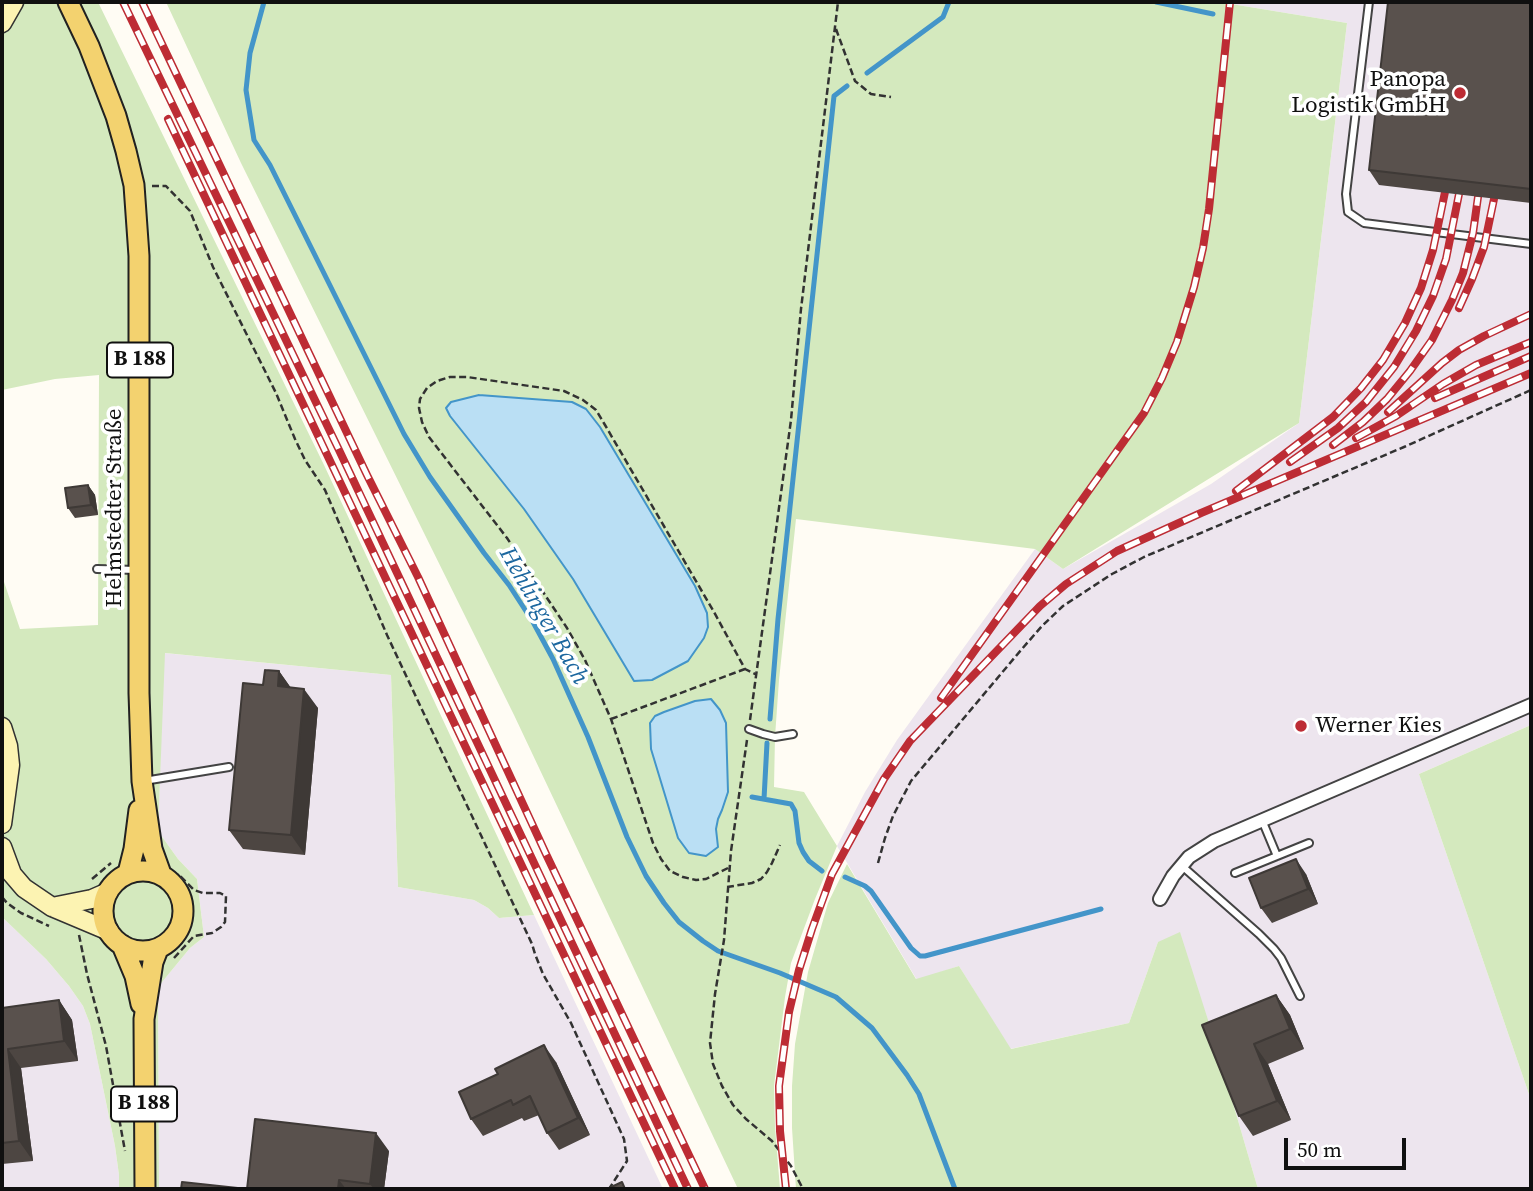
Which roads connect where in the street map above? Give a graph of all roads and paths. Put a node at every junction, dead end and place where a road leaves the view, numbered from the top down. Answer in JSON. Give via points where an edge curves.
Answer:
{"nodes":[{"id":1,"x":68,"y":2,"type":"edge"},
{"id":2,"x":838,"y":2,"type":"edge"},
{"id":3,"x":1369,"y":2,"type":"edge"},
{"id":4,"x":835,"y":26,"type":"junction"},
{"id":5,"x":891,"y":97,"type":"dead end"},
{"id":6,"x":134,"y":185,"type":"junction"},
{"id":7,"x":1531,"y":244,"type":"edge"},
{"id":8,"x":1531,"y":390,"type":"edge"},
{"id":9,"x":97,"y":569,"type":"dead end"},
{"id":10,"x":140,"y":570,"type":"junction"},
{"id":11,"x":744,"y":669,"type":"junction"},
{"id":12,"x":757,"y":675,"type":"junction"},
{"id":13,"x":1531,"y":705,"type":"edge"},
{"id":14,"x":611,"y":719,"type":"junction"},
{"id":15,"x":2,"y":727,"type":"edge"},
{"id":16,"x":749,"y":729,"type":"junction"},
{"id":17,"x":793,"y":734,"type":"dead end"},
{"id":18,"x":229,"y":767,"type":"dead end"},
{"id":19,"x":142,"y":781,"type":"junction"},
{"id":20,"x":1262,"y":820,"type":"junction"},
{"id":21,"x":2,"y":824,"type":"edge"},
{"id":22,"x":1309,"y":842,"type":"dead end"},
{"id":23,"x":780,"y":845,"type":"dead end"},
{"id":24,"x":2,"y":847,"type":"edge"},
{"id":25,"x":1277,"y":856,"type":"junction"},
{"id":26,"x":878,"y":863,"type":"dead end"},
{"id":27,"x":1182,"y":866,"type":"junction"},
{"id":28,"x":729,"y":867,"type":"junction"},
{"id":29,"x":167,"y":872,"type":"junction"},
{"id":30,"x":128,"y":873,"type":"junction"},
{"id":31,"x":1235,"y":873,"type":"dead end"},
{"id":32,"x":727,"y":887,"type":"junction"},
{"id":33,"x":108,"y":892,"type":"junction"},
{"id":34,"x":2,"y":897,"type":"edge"},
{"id":35,"x":1160,"y":899,"type":"dead end"},
{"id":36,"x":52,"y":907,"type":"junction"},
{"id":37,"x":49,"y":926,"type":"dead end"},
{"id":38,"x":78,"y":933,"type":"dead end"},
{"id":39,"x":86,"y":937,"type":"dead end"},
{"id":40,"x":115,"y":938,"type":"junction"},
{"id":41,"x":158,"y":949,"type":"junction"},
{"id":42,"x":151,"y":975,"type":"junction"},
{"id":43,"x":1300,"y":996,"type":"dead end"},
{"id":44,"x":144,"y":1019,"type":"junction"},
{"id":45,"x":127,"y":1136,"type":"dead end"},
{"id":46,"x":125,"y":1148,"type":"dead end"},
{"id":47,"x":145,"y":1189,"type":"edge"},
{"id":48,"x":609,"y":1189,"type":"edge"},
{"id":49,"x":803,"y":1189,"type":"edge"}],
"edges":[{"from":1,"to":6,"type":"main road","name":"Helmstedter Straße","number":"B 188","via":[[105,86]]},
{"from":2,"to":4,"type":"path"},
{"from":3,"to":7,"type":"lane","via":[[1346,194],[1348,212],[1364,223]]},
{"from":4,"to":5,"type":"path","via":[[855,81],[871,93]]},
{"from":4,"to":12,"type":"path"},
{"from":6,"to":10,"type":"main road","name":"Helmstedter Straße","number":"B 188","via":[[139,256]]},
{"from":6,"to":48,"type":"path","via":[[166,186],[190,211],[305,460],[324,490],[543,974],[571,1023],[624,1139],[627,1161]]},
{"from":8,"to":26,"type":"path","via":[[1144,557],[1063,606],[911,781],[893,816]]},
{"from":9,"to":10,"type":"lane"},
{"from":10,"to":19,"type":"main road","name":"Helmstedter Straße","number":"B 188"},
{"from":11,"to":12,"type":"path"},
{"from":11,"to":14,"type":"path"},
{"from":11,"to":14,"type":"path","via":[[596,410],[564,391],[467,377],[438,381],[420,399],[429,437],[507,538],[567,628]]},
{"from":12,"to":16,"type":"path"},
{"from":13,"to":20,"type":"street"},
{"from":14,"to":28,"type":"path","via":[[653,843],[670,871],[696,880]]},
{"from":15,"to":21,"type":"main road","via":[[10,765]]},
{"from":16,"to":17,"type":"lane","via":[[775,737]]},
{"from":16,"to":28,"type":"path"},
{"from":18,"to":19,"type":"lane"},
{"from":19,"to":29,"type":"main road","name":"Helmstedter Straße","number":"B 188","via":[[152,849]]},
{"from":19,"to":30,"type":"main road","name":"Helmstedter Straße","number":"B 188"},
{"from":20,"to":25,"type":"lane"},
{"from":20,"to":27,"type":"street","via":[[1214,841]]},
{"from":22,"to":25,"type":"lane"},
{"from":23,"to":32,"type":"path","via":[[761,878]]},
{"from":24,"to":36,"type":"main road","via":[[12,874]]},
{"from":25,"to":31,"type":"lane"},
{"from":27,"to":35,"type":"street"},
{"from":27,"to":43,"type":"lane","via":[[1274,949]]},
{"from":28,"to":32,"type":"path"},
{"from":29,"to":30,"type":"main road"},
{"from":29,"to":41,"type":"main road","via":[[184,911],[177,934]]},
{"from":29,"to":42,"type":"path","via":[[194,890],[226,896],[225,922],[212,933],[194,936],[159,975]]},
{"from":30,"to":33,"type":"main road"},
{"from":32,"to":49,"type":"path","via":[[710,1034],[713,1064],[733,1105],[772,1142]]},
{"from":33,"to":36,"type":"main road"},
{"from":33,"to":40,"type":"main road","via":[[103,912]]},
{"from":34,"to":37,"type":"path"},
{"from":36,"to":40,"type":"main road"},
{"from":38,"to":39,"type":"path"},
{"from":40,"to":41,"type":"main road","via":[[134,950]]},
{"from":40,"to":44,"type":"main road","number":"B 188","via":[[135,976]]},
{"from":41,"to":42,"type":"main road","number":"B 188"},
{"from":42,"to":44,"type":"main road","number":"B 188"},
{"from":44,"to":47,"type":"main road","number":"B 188"},
{"from":45,"to":46,"type":"path"}]}
